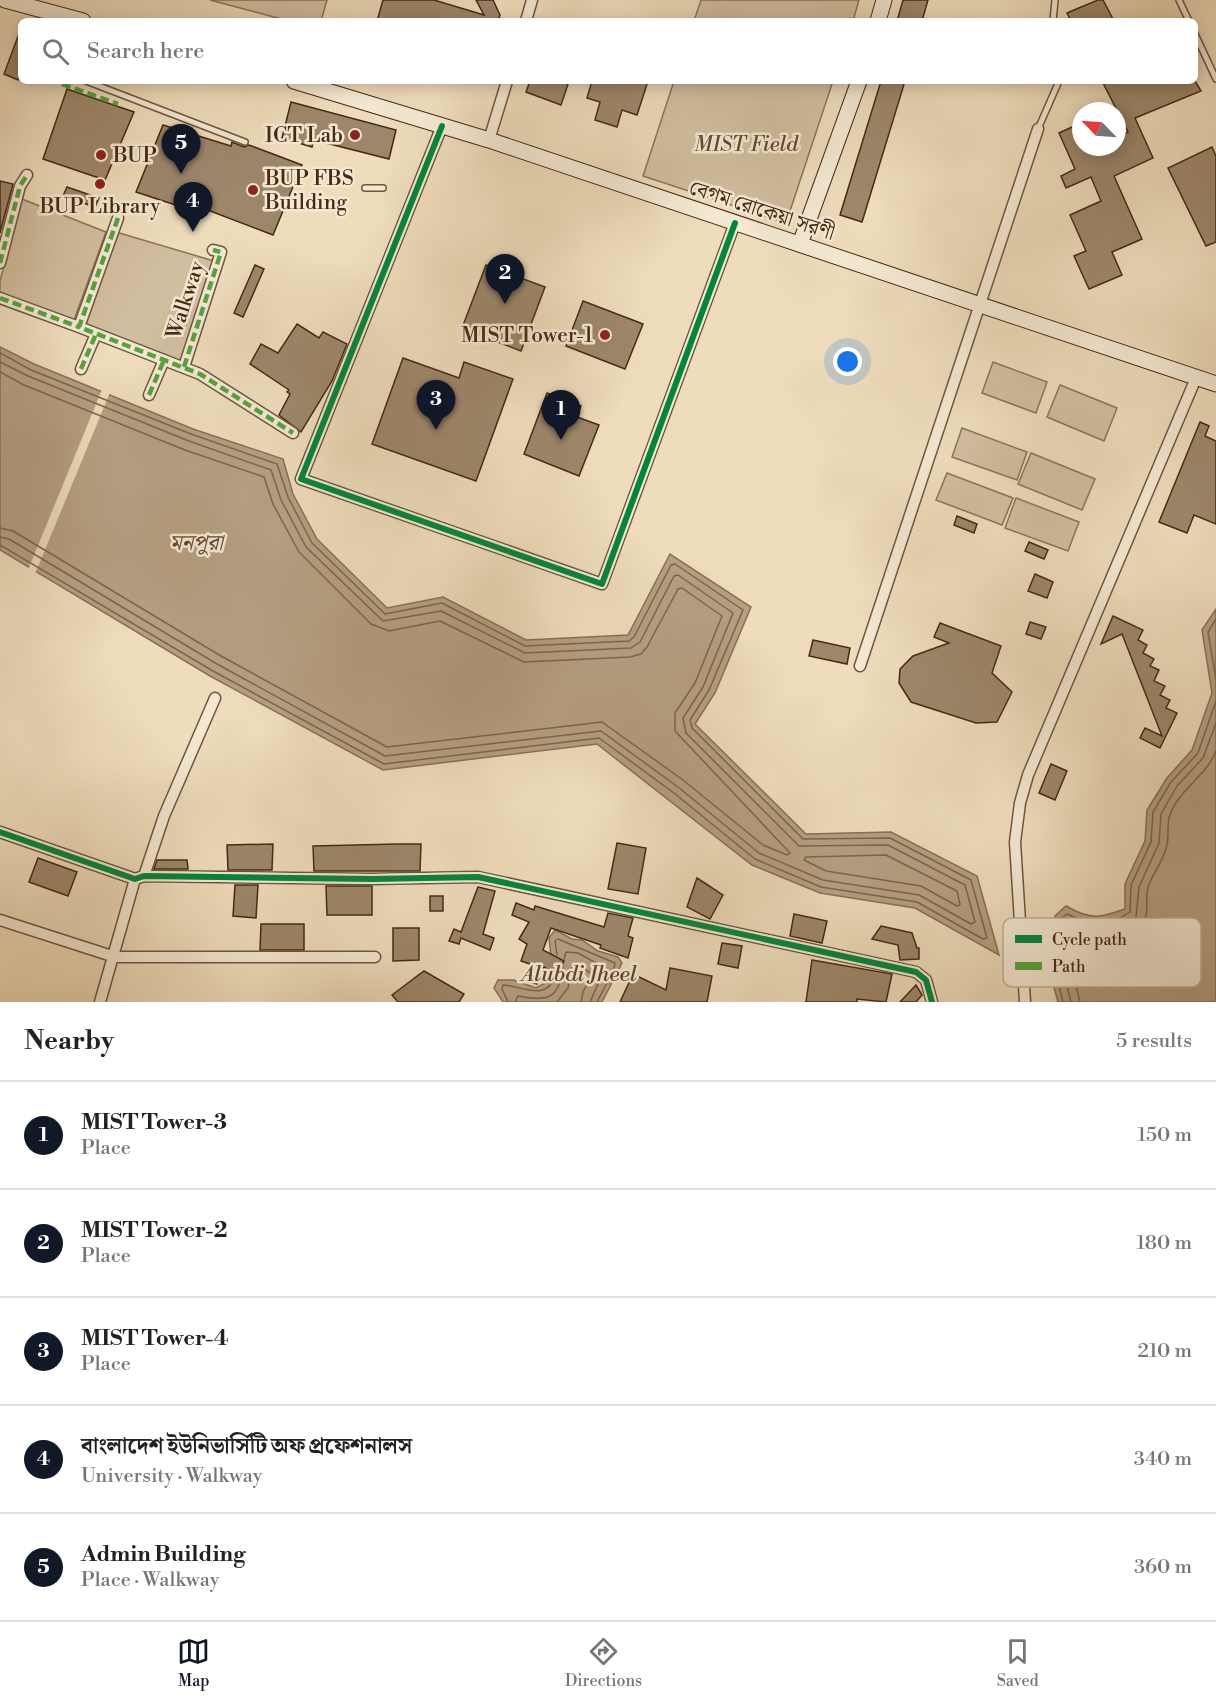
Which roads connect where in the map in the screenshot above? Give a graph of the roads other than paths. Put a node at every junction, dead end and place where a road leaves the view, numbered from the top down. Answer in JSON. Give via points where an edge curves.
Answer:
{"nodes":[{"id":1,"x":10,"y":0,"type":"edge"},
{"id":2,"x":532,"y":0,"type":"edge"},
{"id":3,"x":884,"y":0,"type":"edge"},
{"id":4,"x":1055,"y":0,"type":"edge"},
{"id":5,"x":1179,"y":0,"type":"edge"},
{"id":6,"x":73,"y":18,"type":"edge"},
{"id":7,"x":527,"y":18,"type":"edge"},
{"id":8,"x":879,"y":18,"type":"edge"},
{"id":9,"x":1053,"y":18,"type":"edge"},
{"id":10,"x":1188,"y":18,"type":"edge"},
{"id":11,"x":1198,"y":41,"type":"edge"},
{"id":12,"x":1216,"y":80,"type":"edge"},
{"id":13,"x":94,"y":84,"type":"edge"},
{"id":14,"x":304,"y":84,"type":"edge"},
{"id":15,"x":506,"y":84,"type":"edge"},
{"id":16,"x":858,"y":84,"type":"edge"},
{"id":17,"x":1058,"y":84,"type":"edge"},
{"id":18,"x":442,"y":126,"type":"junction"},
{"id":19,"x":1038,"y":129,"type":"joint"},
{"id":20,"x":489,"y":140,"type":"junction"},
{"id":21,"x":245,"y":142,"type":"dead end"},
{"id":22,"x":27,"y":175,"type":"dead end"},
{"id":23,"x":365,"y":188,"type":"dead end"},
{"id":24,"x":383,"y":188,"type":"dead end"},
{"id":25,"x":118,"y":218,"type":"dead end"},
{"id":26,"x":735,"y":223,"type":"junction"},
{"id":27,"x":800,"y":244,"type":"junction"},
{"id":28,"x":213,"y":250,"type":"dead end"},
{"id":29,"x":0,"y":263,"type":"edge"},
{"id":30,"x":0,"y":298,"type":"edge"},
{"id":31,"x":980,"y":305,"type":"junction"},
{"id":32,"x":79,"y":327,"type":"junction"},
{"id":33,"x":96,"y":334,"type":"junction"},
{"id":34,"x":164,"y":360,"type":"junction"},
{"id":35,"x":183,"y":367,"type":"junction"},
{"id":36,"x":81,"y":369,"type":"dead end"},
{"id":37,"x":1196,"y":378,"type":"junction"},
{"id":38,"x":1216,"y":384,"type":"edge"},
{"id":39,"x":148,"y":395,"type":"dead end"},
{"id":40,"x":293,"y":434,"type":"dead end"},
{"id":41,"x":860,"y":666,"type":"dead end"},
{"id":42,"x":215,"y":698,"type":"dead end"},
{"id":43,"x":0,"y":832,"type":"edge"},
{"id":44,"x":139,"y":878,"type":"junction"},
{"id":45,"x":1020,"y":918,"type":"edge"},
{"id":46,"x":0,"y":920,"type":"edge"},
{"id":47,"x":115,"y":957,"type":"junction"},
{"id":48,"x":375,"y":957,"type":"dead end"},
{"id":49,"x":1024,"y":987,"type":"edge"},
{"id":50,"x":100,"y":1002,"type":"edge"},
{"id":51,"x":932,"y":1002,"type":"edge"},
{"id":52,"x":1025,"y":1002,"type":"edge"}],
"edges":[{"from":1,"to":6,"type":"street"},
{"from":2,"to":7,"type":"street"},
{"from":3,"to":8,"type":"street"},
{"from":4,"to":9,"type":"lane"},
{"from":5,"to":10,"type":"lane"},
{"from":11,"to":12,"type":"lane"},
{"from":13,"to":21,"type":"lane"},
{"from":14,"to":18,"type":"street","name":"বেগম রোকেয়া সরণী"},
{"from":15,"to":20,"type":"street"},
{"from":16,"to":27,"type":"street"},
{"from":17,"to":19,"type":"lane"},
{"from":18,"to":20,"type":"street","name":"বেগম রোকেয়া সরণী"},
{"from":18,"to":26,"type":"street","via":[[301,479],[603,584]]},
{"from":19,"to":31,"type":"street"},
{"from":20,"to":26,"type":"street","name":"বেগম রোকেয়া সরণী"},
{"from":22,"to":29,"type":"street"},
{"from":23,"to":24,"type":"lane"},
{"from":25,"to":32,"type":"street"},
{"from":26,"to":27,"type":"street","name":"বেগম রোকেয়া সরণী"},
{"from":27,"to":31,"type":"street","name":"বেগম রোকেয়া সরণী"},
{"from":28,"to":35,"type":"street","name":"Walkway","via":[[221,252]]},
{"from":30,"to":32,"type":"street","name":"Walkway"},
{"from":31,"to":37,"type":"street","name":"বেগম রোকেয়া সরণী"},
{"from":31,"to":41,"type":"street"},
{"from":32,"to":33,"type":"street","name":"Walkway"},
{"from":33,"to":34,"type":"street","name":"Walkway"},
{"from":33,"to":36,"type":"street"},
{"from":34,"to":35,"type":"street","name":"Walkway"},
{"from":34,"to":39,"type":"street"},
{"from":35,"to":40,"type":"street","name":"Walkway"},
{"from":37,"to":38,"type":"street","name":"বেগম রোকেয়া সরণী"},
{"from":37,"to":45,"type":"street","via":[[1028,775],[1015,842]]},
{"from":42,"to":44,"type":"street"},
{"from":43,"to":44,"type":"street"},
{"from":44,"to":47,"type":"street"},
{"from":44,"to":51,"type":"street","via":[[478,877],[916,972],[926,980]]},
{"from":46,"to":47,"type":"street"},
{"from":47,"to":48,"type":"street"},
{"from":47,"to":50,"type":"street"},
{"from":49,"to":52,"type":"street"}]}
